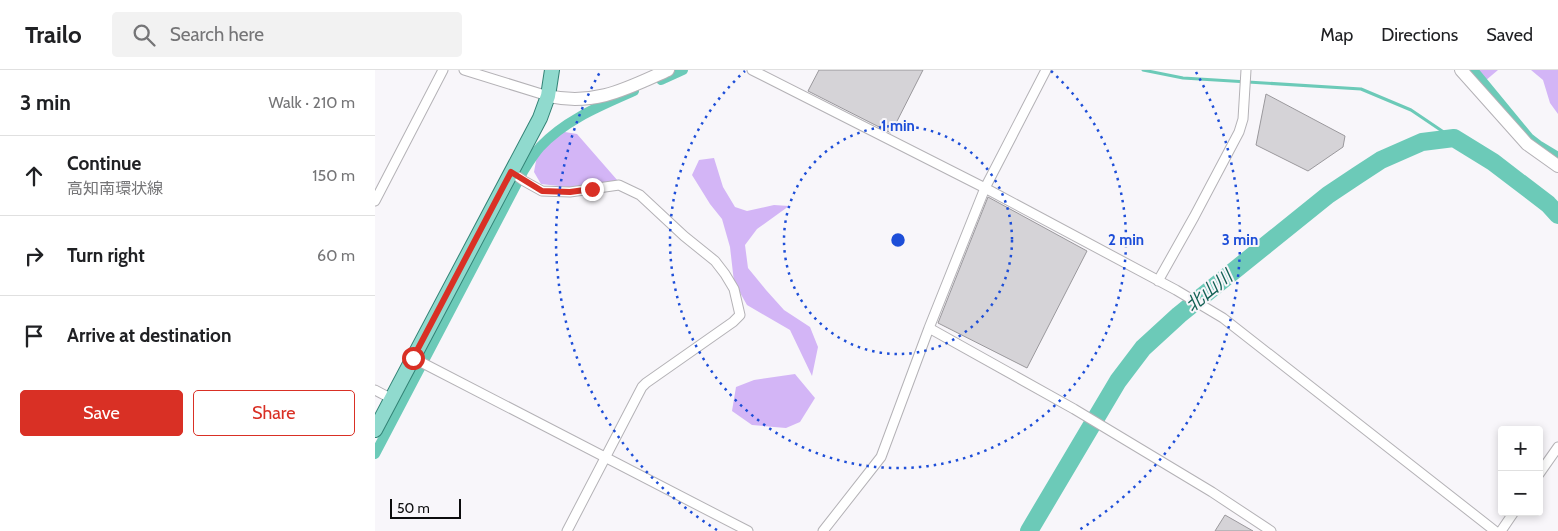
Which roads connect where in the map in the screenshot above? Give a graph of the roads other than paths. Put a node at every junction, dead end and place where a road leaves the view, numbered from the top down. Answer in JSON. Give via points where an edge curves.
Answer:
{"nodes":[{"id":1,"x":443,"y":70,"type":"edge"},
{"id":2,"x":464,"y":70,"type":"edge"},
{"id":3,"x":552,"y":70,"type":"edge"},
{"id":4,"x":668,"y":70,"type":"edge"},
{"id":5,"x":752,"y":70,"type":"edge"},
{"id":6,"x":1046,"y":70,"type":"edge"},
{"id":7,"x":1246,"y":70,"type":"edge"},
{"id":8,"x":1461,"y":70,"type":"edge"},
{"id":9,"x":548,"y":96,"type":"junction"},
{"id":10,"x":1558,"y":166,"type":"edge"},
{"id":11,"x":517,"y":176,"type":"junction"},
{"id":12,"x":985,"y":188,"type":"junction"},
{"id":13,"x":375,"y":201,"type":"edge"},
{"id":14,"x":1158,"y":281,"type":"junction"},
{"id":15,"x":929,"y":328,"type":"junction"},
{"id":16,"x":419,"y":361,"type":"junction"},
{"id":17,"x":375,"y":390,"type":"edge"},
{"id":18,"x":392,"y":398,"type":"junction"},
{"id":19,"x":375,"y":430,"type":"edge"},
{"id":20,"x":1558,"y":447,"type":"edge"},
{"id":21,"x":606,"y":458,"type":"junction"},
{"id":22,"x":1541,"y":471,"type":"edge"},
{"id":23,"x":1511,"y":516,"type":"edge"},
{"id":24,"x":567,"y":531,"type":"edge"},
{"id":25,"x":748,"y":531,"type":"edge"},
{"id":26,"x":823,"y":531,"type":"edge"},
{"id":27,"x":1271,"y":531,"type":"edge"},
{"id":28,"x":1495,"y":531,"type":"edge"},
{"id":29,"x":1501,"y":531,"type":"edge"}],
"edges":[{"from":1,"to":13,"type":"street"},
{"from":2,"to":9,"type":"street"},
{"from":3,"to":9,"type":"main road"},
{"from":4,"to":9,"type":"main road","via":[[607,95],[582,100]]},
{"from":5,"to":12,"type":"street"},
{"from":6,"to":12,"type":"street"},
{"from":7,"to":14,"type":"street","via":[[1243,119],[1239,132]]},
{"from":8,"to":10,"type":"main road","via":[[1527,144]]},
{"from":9,"to":11,"type":"main road"},
{"from":11,"to":16,"type":"main road"},
{"from":11,"to":21,"type":"street","via":[[542,191],[570,192],[619,185],[639,195],[715,261],[734,289],[740,315],[645,383]]},
{"from":12,"to":14,"type":"street"},
{"from":12,"to":15,"type":"street"},
{"from":14,"to":28,"type":"street","via":[[1223,318]]},
{"from":15,"to":26,"type":"street","via":[[881,457]]},
{"from":15,"to":27,"type":"street","via":[[1109,429]]},
{"from":16,"to":18,"type":"main road"},
{"from":16,"to":21,"type":"street"},
{"from":17,"to":18,"type":"street"},
{"from":18,"to":19,"type":"main road"},
{"from":20,"to":22,"type":"street"},
{"from":21,"to":24,"type":"street"},
{"from":21,"to":25,"type":"street"},
{"from":23,"to":29,"type":"street"}]}
